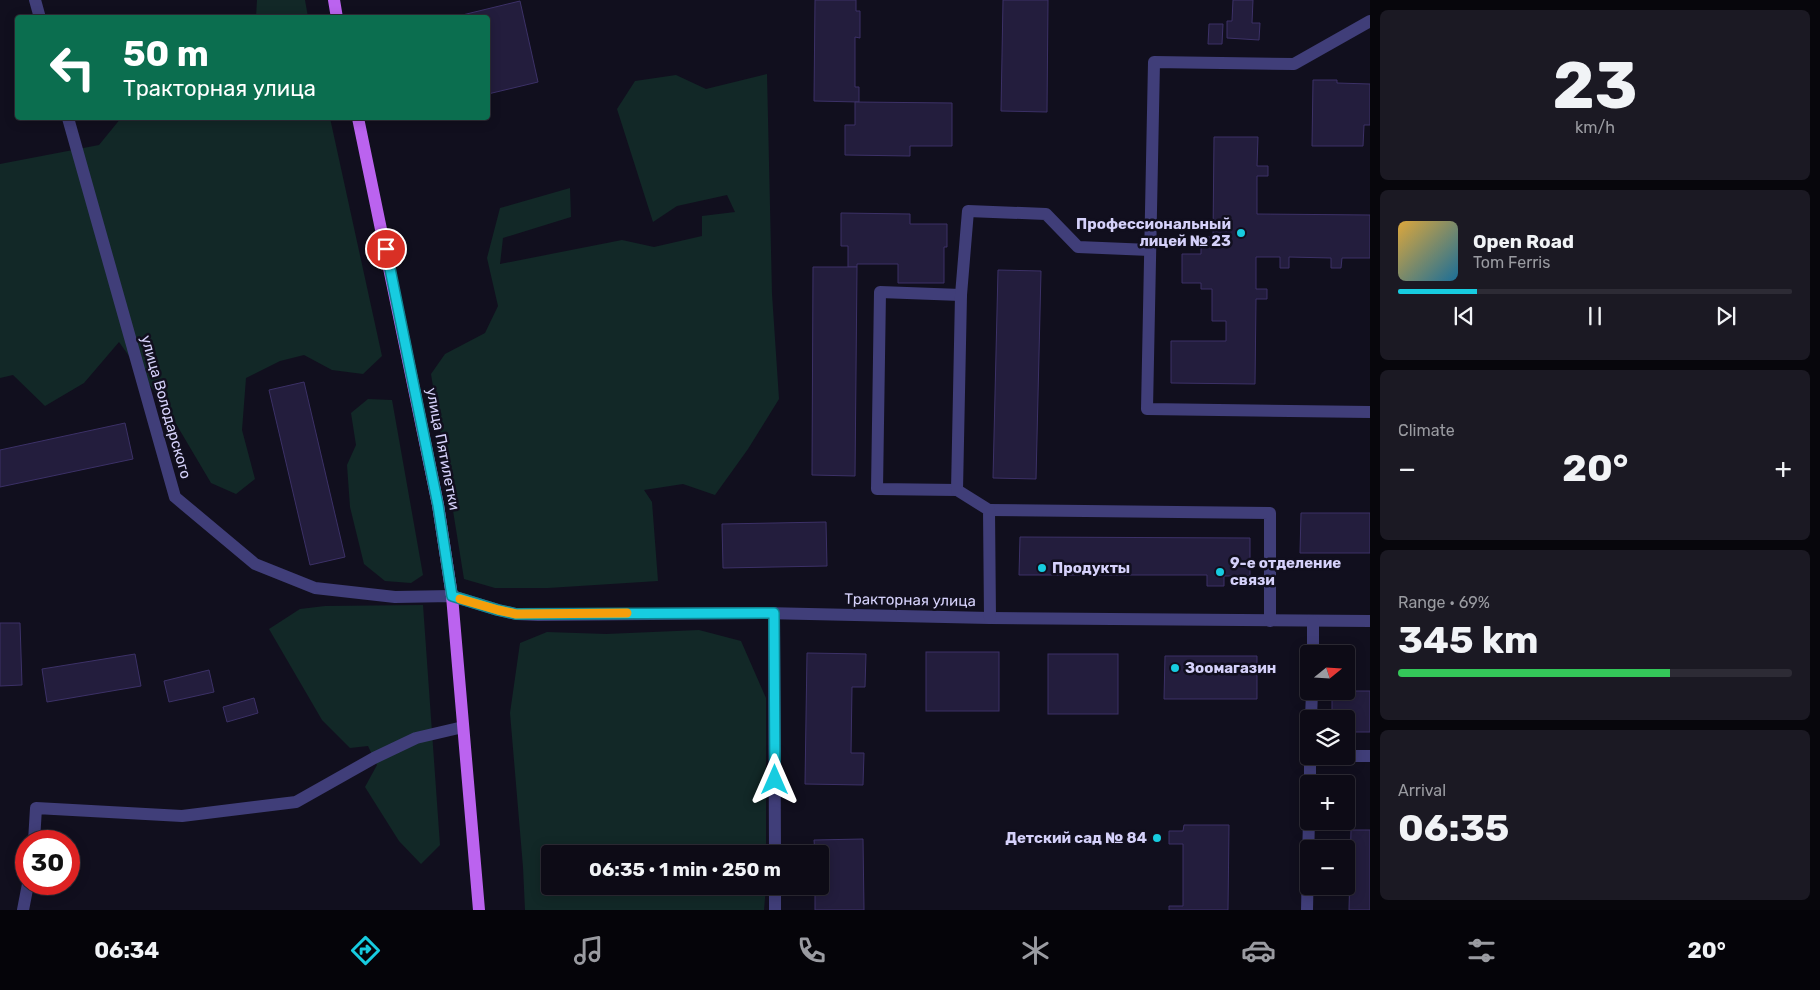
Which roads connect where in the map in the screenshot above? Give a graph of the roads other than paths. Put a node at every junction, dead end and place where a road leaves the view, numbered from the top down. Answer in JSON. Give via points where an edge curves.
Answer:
{"nodes":[{"id":1,"x":35,"y":0,"type":"edge"},
{"id":2,"x":334,"y":0,"type":"edge"},
{"id":3,"x":39,"y":15,"type":"edge"},
{"id":4,"x":337,"y":15,"type":"edge"},
{"id":5,"x":1370,"y":21,"type":"edge"},
{"id":6,"x":69,"y":120,"type":"edge"},
{"id":7,"x":358,"y":120,"type":"edge"},
{"id":8,"x":1150,"y":250,"type":"junction"},
{"id":9,"x":961,"y":295,"type":"junction"},
{"id":10,"x":1370,"y":412,"type":"edge"},
{"id":11,"x":957,"y":490,"type":"junction"},
{"id":12,"x":989,"y":510,"type":"junction"},
{"id":13,"x":452,"y":596,"type":"junction"},
{"id":14,"x":774,"y":613,"type":"junction"},
{"id":15,"x":990,"y":618,"type":"junction"},
{"id":16,"x":1270,"y":621,"type":"junction"},
{"id":17,"x":1314,"y":621,"type":"junction"},
{"id":18,"x":1370,"y":621,"type":"edge"},
{"id":19,"x":1313,"y":645,"type":"edge"},
{"id":20,"x":463,"y":728,"type":"junction"},
{"id":21,"x":1355,"y":756,"type":"edge"},
{"id":22,"x":1370,"y":756,"type":"edge"},
{"id":23,"x":35,"y":830,"type":"edge"},
{"id":24,"x":1309,"y":830,"type":"edge"},
{"id":25,"x":775,"y":845,"type":"edge"},
{"id":26,"x":26,"y":895,"type":"edge"},
{"id":27,"x":775,"y":895,"type":"edge"},
{"id":28,"x":23,"y":910,"type":"edge"},
{"id":29,"x":479,"y":910,"type":"edge"},
{"id":30,"x":775,"y":910,"type":"edge"},
{"id":31,"x":1306,"y":910,"type":"edge"}],
"edges":[{"from":1,"to":3,"type":"street"},
{"from":2,"to":4,"type":"main road"},
{"from":5,"to":8,"type":"street","via":[[1294,64],[1154,62]]},
{"from":6,"to":13,"type":"street","name":"улица Володарского","via":[[174,497],[255,564],[315,588],[395,597]]},
{"from":7,"to":13,"type":"main road","name":"улица Пятилетки","via":[[436,496]]},
{"from":8,"to":9,"type":"street","via":[[1078,247],[1046,214],[968,210]]},
{"from":8,"to":10,"type":"street","via":[[1146,409]]},
{"from":9,"to":11,"type":"street"},
{"from":9,"to":11,"type":"street","via":[[880,292],[878,489]]},
{"from":11,"to":12,"type":"street"},
{"from":12,"to":15,"type":"street"},
{"from":12,"to":16,"type":"street","via":[[1270,513]]},
{"from":13,"to":14,"type":"street","name":"Тракторная улица","via":[[516,614]]},
{"from":13,"to":20,"type":"main road","name":"улица Пятилетки"},
{"from":14,"to":15,"type":"street","name":"Тракторная улица"},
{"from":14,"to":25,"type":"street"},
{"from":15,"to":16,"type":"street","name":"Тракторная улица"},
{"from":16,"to":17,"type":"street","name":"Тракторная улица"},
{"from":17,"to":18,"type":"street","name":"Тракторная улица"},
{"from":17,"to":19,"type":"street"},
{"from":20,"to":23,"type":"street","via":[[416,738],[296,802],[182,816],[36,808]]},
{"from":20,"to":29,"type":"main road","name":"улица Пятилетки"},
{"from":21,"to":22,"type":"street"},
{"from":24,"to":31,"type":"street"},
{"from":26,"to":28,"type":"street"},
{"from":27,"to":30,"type":"street"}]}
